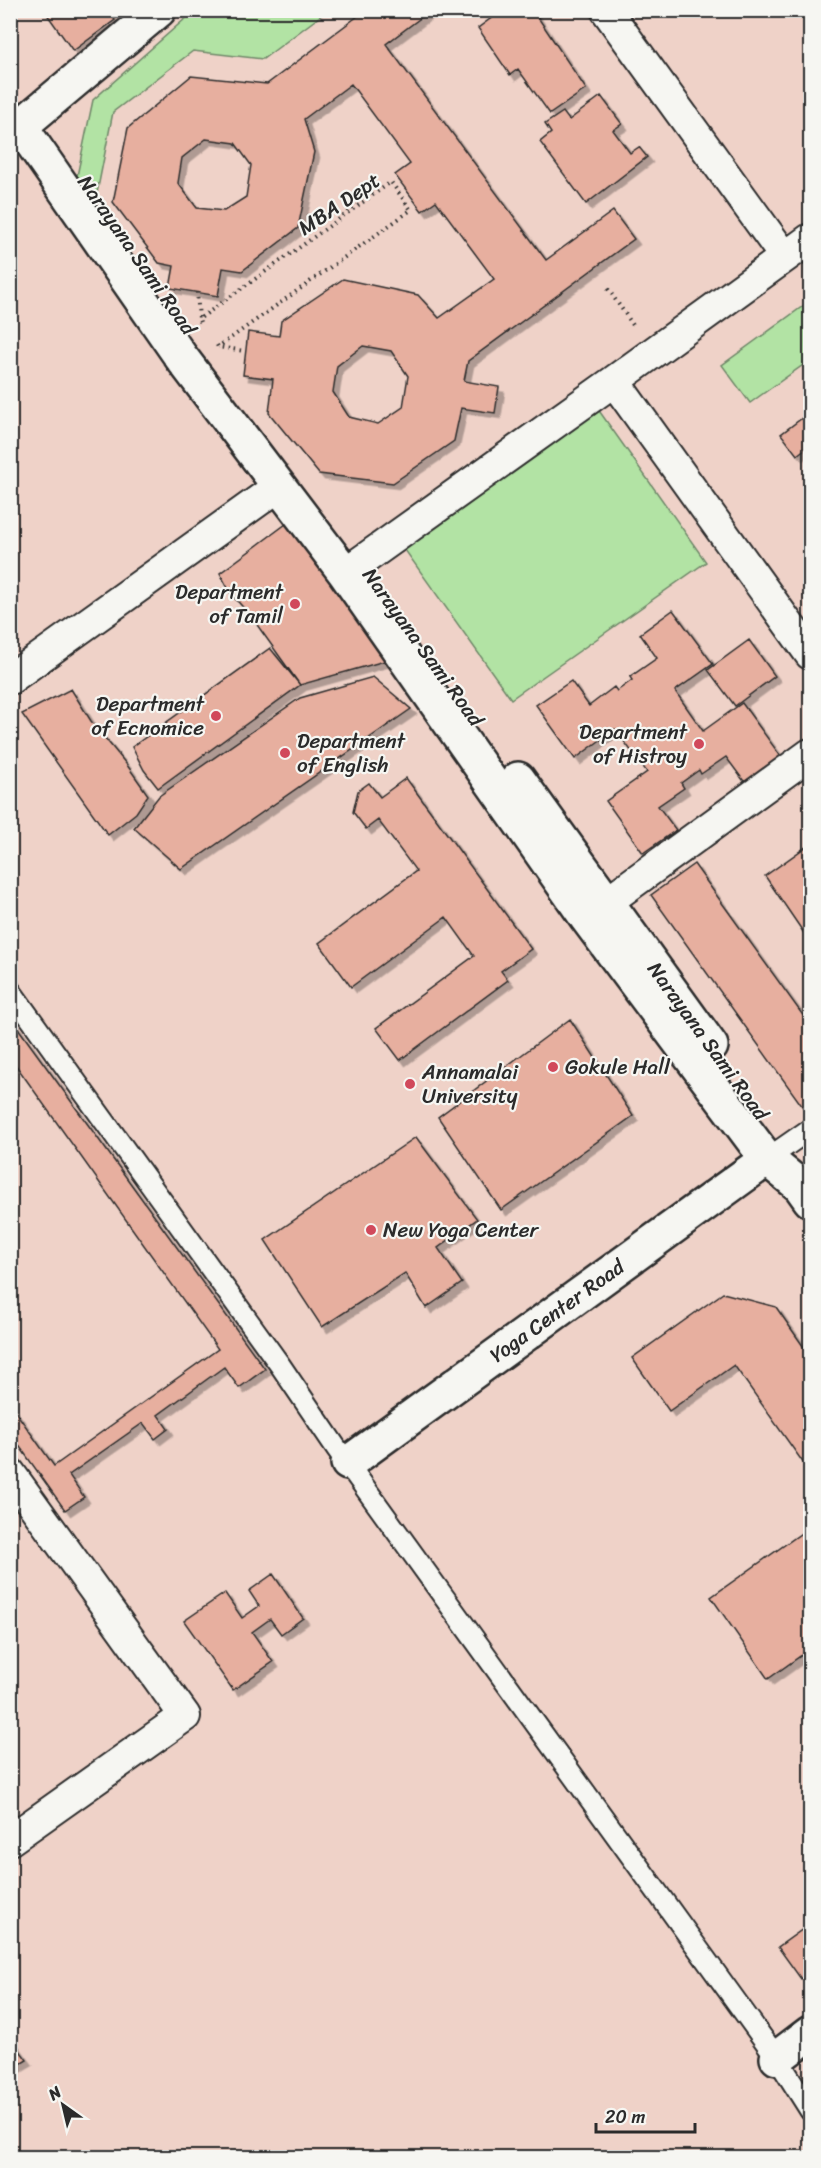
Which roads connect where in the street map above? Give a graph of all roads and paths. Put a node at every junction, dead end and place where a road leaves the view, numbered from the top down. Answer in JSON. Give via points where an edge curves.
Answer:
{"nodes":[{"id":1,"x":159,"y":10,"type":"edge"},
{"id":2,"x":606,"y":10,"type":"edge"},
{"id":3,"x":23,"y":125,"type":"edge"},
{"id":4,"x":810,"y":239,"type":"edge"},
{"id":5,"x":785,"y":257,"type":"junction"},
{"id":6,"x":608,"y":289,"type":"dead end"},
{"id":7,"x":197,"y":292,"type":"dead end"},
{"id":8,"x":199,"y":319,"type":"junction"},
{"id":9,"x":204,"y":327,"type":"dead end"},
{"id":10,"x":214,"y":341,"type":"dead end"},
{"id":11,"x":219,"y":347,"type":"junction"},
{"id":12,"x":245,"y":351,"type":"dead end"},
{"id":13,"x":653,"y":353,"type":"junction"},
{"id":14,"x":614,"y":381,"type":"junction"},
{"id":15,"x":279,"y":486,"type":"junction"},
{"id":16,"x":345,"y":573,"type":"junction"},
{"id":17,"x":810,"y":654,"type":"edge"},
{"id":18,"x":10,"y":679,"type":"edge"},
{"id":19,"x":810,"y":754,"type":"edge"},
{"id":20,"x":596,"y":910,"type":"junction"},
{"id":21,"x":10,"y":990,"type":"edge"},
{"id":22,"x":787,"y":1145,"type":"edge"},
{"id":23,"x":805,"y":1193,"type":"edge"},
{"id":24,"x":348,"y":1463,"type":"junction"},
{"id":25,"x":10,"y":1473,"type":"edge"},
{"id":26,"x":10,"y":1840,"type":"edge"},
{"id":27,"x":810,"y":2033,"type":"edge"},
{"id":28,"x":777,"y":2058,"type":"junction"},
{"id":29,"x":810,"y":2110,"type":"edge"}],
"edges":[{"from":1,"to":3,"type":"street"},
{"from":2,"to":5,"type":"street"},
{"from":3,"to":15,"type":"street","name":"Narayana Sami Road","via":[[181,357]]},
{"from":3,"to":20,"type":"street","name":"Narayana Sami Road","via":[[157,285],[391,600]]},
{"from":4,"to":5,"type":"street"},
{"from":5,"to":13,"type":"street"},
{"from":6,"to":13,"type":"path"},
{"from":7,"to":8,"type":"path"},
{"from":8,"to":9,"type":"path"},
{"from":8,"to":11,"type":"path","name":"MBA Dept","via":[[391,182],[411,210]]},
{"from":10,"to":11,"type":"path"},
{"from":11,"to":12,"type":"path"},
{"from":13,"to":14,"type":"street"},
{"from":14,"to":16,"type":"street"},
{"from":14,"to":17,"type":"street"},
{"from":15,"to":16,"type":"street","name":"Narayana Sami Road"},
{"from":15,"to":18,"type":"street"},
{"from":16,"to":20,"type":"street","name":"Narayana Sami Road"},
{"from":19,"to":20,"type":"street"},
{"from":20,"to":22,"type":"street","name":"Narayana Sami Road"},
{"from":21,"to":24,"type":"lane"},
{"from":22,"to":23,"type":"street","name":"Narayana Sami Road"},
{"from":22,"to":24,"type":"street","name":"Yoga Center Road"},
{"from":24,"to":28,"type":"lane"},
{"from":25,"to":26,"type":"street","via":[[185,1716]]},
{"from":27,"to":28,"type":"street"},
{"from":28,"to":29,"type":"lane"}]}
